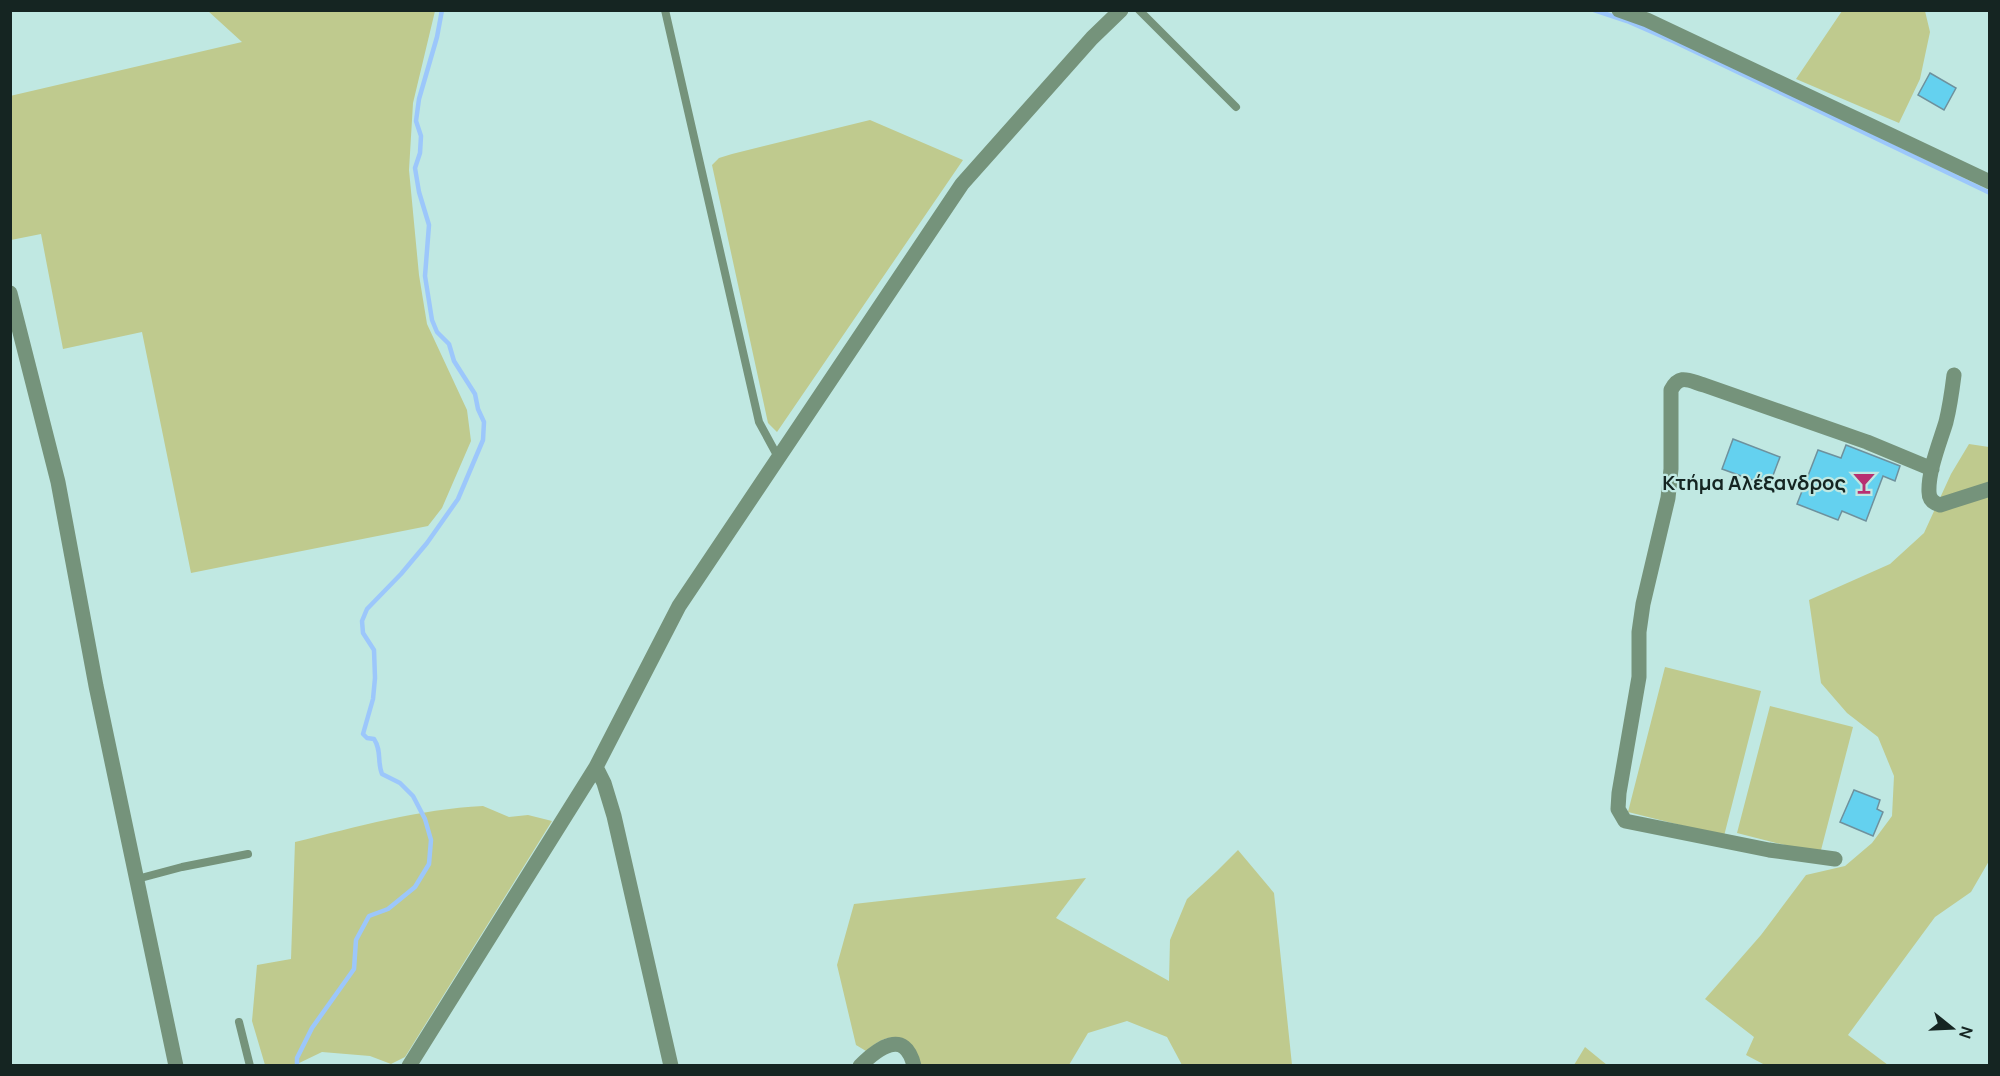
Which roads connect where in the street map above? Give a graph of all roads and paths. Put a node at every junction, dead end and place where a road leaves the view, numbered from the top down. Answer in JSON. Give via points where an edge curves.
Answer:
{"nodes":[{"id":1,"x":665,"y":10,"type":"edge"},
{"id":2,"x":1121,"y":10,"type":"edge"},
{"id":3,"x":1139,"y":10,"type":"edge"},
{"id":4,"x":1619,"y":10,"type":"edge"},
{"id":5,"x":1236,"y":107,"type":"dead end"},
{"id":6,"x":1989,"y":183,"type":"edge"},
{"id":7,"x":10,"y":293,"type":"edge"},
{"id":8,"x":1954,"y":375,"type":"dead end"},
{"id":9,"x":778,"y":458,"type":"junction"},
{"id":10,"x":1932,"y":469,"type":"junction"},
{"id":11,"x":1989,"y":489,"type":"edge"},
{"id":12,"x":596,"y":767,"type":"junction"},
{"id":13,"x":248,"y":854,"type":"dead end"},
{"id":14,"x":1835,"y":860,"type":"dead end"},
{"id":15,"x":137,"y":879,"type":"junction"},
{"id":16,"x":239,"y":1022,"type":"dead end"},
{"id":17,"x":176,"y":1065,"type":"edge"},
{"id":18,"x":250,"y":1065,"type":"edge"},
{"id":19,"x":409,"y":1065,"type":"edge"},
{"id":20,"x":671,"y":1065,"type":"edge"},
{"id":21,"x":860,"y":1065,"type":"edge"},
{"id":22,"x":914,"y":1065,"type":"edge"}],
"edges":[{"from":1,"to":9,"type":"lane","via":[[759,422]]},
{"from":2,"to":9,"type":"street","via":[[962,184]]},
{"from":3,"to":5,"type":"lane"},
{"from":4,"to":6,"type":"street"},
{"from":7,"to":15,"type":"street","via":[[58,482]]},
{"from":8,"to":10,"type":"street","via":[[1951,403]]},
{"from":9,"to":12,"type":"street","via":[[679,606]]},
{"from":10,"to":11,"type":"street","via":[[1929,491],[1934,503],[1940,505]]},
{"from":10,"to":14,"type":"street","via":[[1704,385],[1683,379],[1675,382],[1671,390],[1668,498],[1643,604],[1639,677],[1618,808],[1625,821]]},
{"from":12,"to":19,"type":"street"},
{"from":12,"to":20,"type":"street","via":[[614,816]]},
{"from":13,"to":15,"type":"lane"},
{"from":15,"to":17,"type":"street"},
{"from":16,"to":18,"type":"lane"},
{"from":21,"to":22,"type":"street","via":[[888,1044],[903,1047]]}]}
